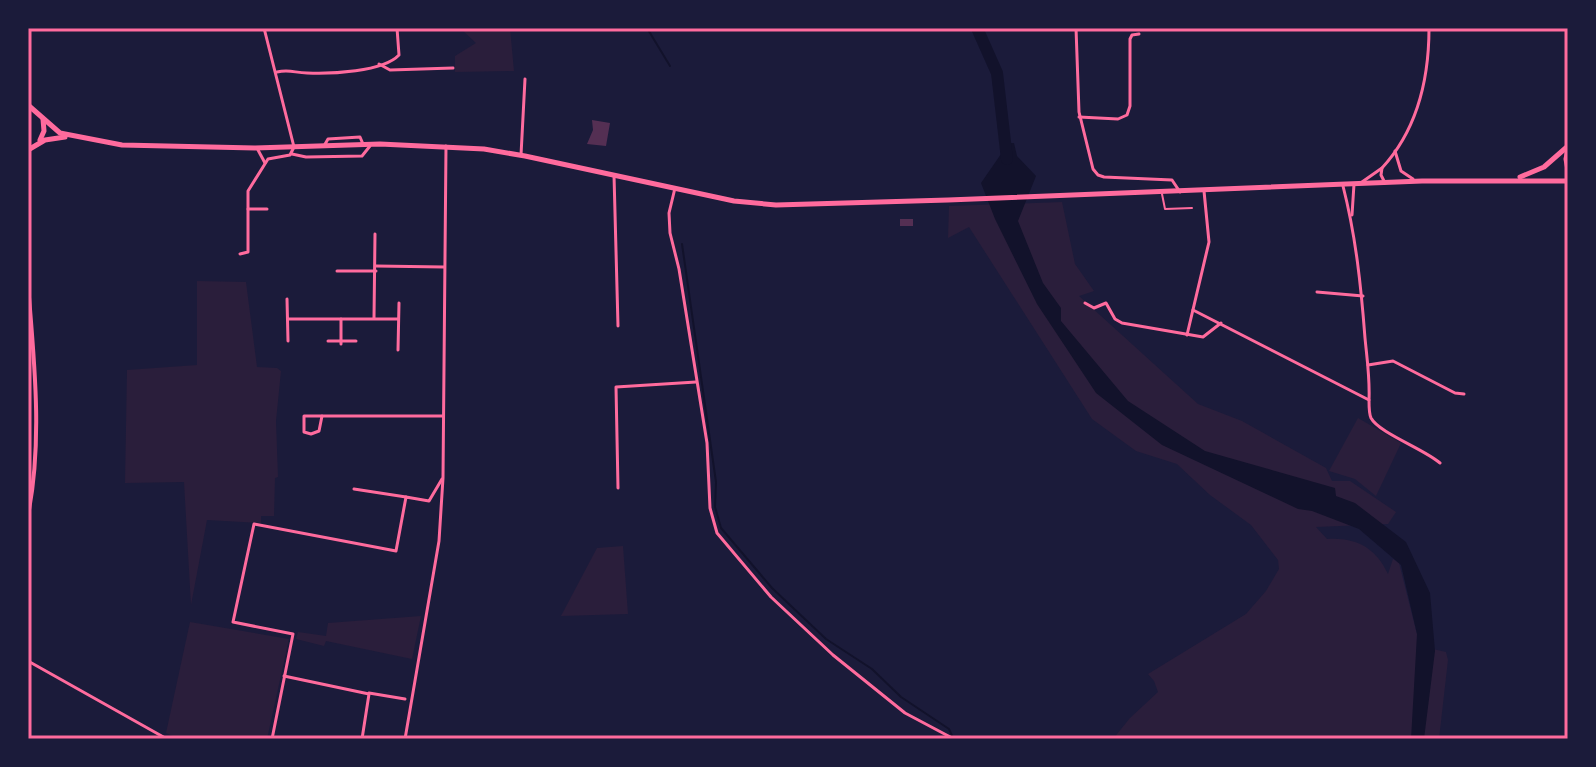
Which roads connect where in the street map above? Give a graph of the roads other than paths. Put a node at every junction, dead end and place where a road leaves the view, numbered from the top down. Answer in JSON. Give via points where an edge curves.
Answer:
{"nodes":[{"id":1,"x":264,"y":28,"type":"edge"},
{"id":2,"x":397,"y":28,"type":"edge"},
{"id":3,"x":1076,"y":28,"type":"edge"},
{"id":4,"x":1429,"y":28,"type":"edge"},
{"id":5,"x":1139,"y":34,"type":"dead end"},
{"id":6,"x":379,"y":64,"type":"junction"},
{"id":7,"x":453,"y":68,"type":"dead end"},
{"id":8,"x":277,"y":72,"type":"junction"},
{"id":9,"x":525,"y":79,"type":"dead end"},
{"id":10,"x":29,"y":104,"type":"edge"},
{"id":11,"x":1079,"y":117,"type":"junction"},
{"id":12,"x":42,"y":118,"type":"junction"},
{"id":13,"x":70,"y":137,"type":"junction"},
{"id":14,"x":39,"y":143,"type":"junction"},
{"id":15,"x":371,"y":144,"type":"junction"},
{"id":16,"x":446,"y":146,"type":"junction"},
{"id":17,"x":294,"y":147,"type":"junction"},
{"id":18,"x":1568,"y":147,"type":"edge"},
{"id":19,"x":255,"y":148,"type":"junction"},
{"id":20,"x":28,"y":150,"type":"edge"},
{"id":21,"x":1395,"y":151,"type":"junction"},
{"id":22,"x":292,"y":154,"type":"junction"},
{"id":23,"x":521,"y":155,"type":"junction"},
{"id":24,"x":265,"y":163,"type":"junction"},
{"id":25,"x":1382,"y":168,"type":"junction"},
{"id":26,"x":1568,"y":170,"type":"edge"},
{"id":27,"x":614,"y":175,"type":"junction"},
{"id":28,"x":1157,"y":179,"type":"junction"},
{"id":29,"x":1513,"y":179,"type":"junction"},
{"id":30,"x":1422,"y":181,"type":"junction"},
{"id":31,"x":1568,"y":181,"type":"edge"},
{"id":32,"x":1385,"y":183,"type":"junction"},
{"id":33,"x":1354,"y":184,"type":"junction"},
{"id":34,"x":1343,"y":185,"type":"junction"},
{"id":35,"x":675,"y":188,"type":"junction"},
{"id":36,"x":1204,"y":191,"type":"junction"},
{"id":37,"x":1164,"y":192,"type":"junction"},
{"id":38,"x":1180,"y":192,"type":"junction"},
{"id":39,"x":1192,"y":208,"type":"dead end"},
{"id":40,"x":248,"y":209,"type":"junction"},
{"id":41,"x":267,"y":209,"type":"dead end"},
{"id":42,"x":1351,"y":219,"type":"junction"},
{"id":43,"x":375,"y":234,"type":"dead end"},
{"id":44,"x":240,"y":254,"type":"dead end"},
{"id":45,"x":444,"y":267,"type":"junction"},
{"id":46,"x":376,"y":268,"type":"junction"},
{"id":47,"x":337,"y":271,"type":"dead end"},
{"id":48,"x":28,"y":285,"type":"edge"},
{"id":49,"x":1317,"y":292,"type":"dead end"},
{"id":50,"x":1363,"y":296,"type":"junction"},
{"id":51,"x":287,"y":299,"type":"dead end"},
{"id":52,"x":399,"y":303,"type":"dead end"},
{"id":53,"x":1085,"y":303,"type":"dead end"},
{"id":54,"x":1193,"y":310,"type":"junction"},
{"id":55,"x":374,"y":318,"type":"junction"},
{"id":56,"x":288,"y":319,"type":"junction"},
{"id":57,"x":341,"y":319,"type":"junction"},
{"id":58,"x":398,"y":319,"type":"junction"},
{"id":59,"x":1221,"y":323,"type":"junction"},
{"id":60,"x":618,"y":326,"type":"dead end"},
{"id":61,"x":1187,"y":335,"type":"junction"},
{"id":62,"x":288,"y":341,"type":"dead end"},
{"id":63,"x":328,"y":341,"type":"dead end"},
{"id":64,"x":356,"y":341,"type":"dead end"},
{"id":65,"x":341,"y":342,"type":"junction"},
{"id":66,"x":398,"y":350,"type":"dead end"},
{"id":67,"x":1368,"y":365,"type":"junction"},
{"id":68,"x":696,"y":382,"type":"junction"},
{"id":69,"x":1464,"y":394,"type":"dead end"},
{"id":70,"x":1369,"y":400,"type":"junction"},
{"id":71,"x":322,"y":416,"type":"junction"},
{"id":72,"x":443,"y":416,"type":"junction"},
{"id":73,"x":1440,"y":463,"type":"dead end"},
{"id":74,"x":443,"y":478,"type":"junction"},
{"id":75,"x":618,"y":488,"type":"dead end"},
{"id":76,"x":354,"y":489,"type":"dead end"},
{"id":77,"x":406,"y":497,"type":"junction"},
{"id":78,"x":28,"y":515,"type":"edge"},
{"id":79,"x":28,"y":661,"type":"edge"},
{"id":80,"x":284,"y":676,"type":"junction"},
{"id":81,"x":366,"y":692,"type":"junction"},
{"id":82,"x":405,"y":699,"type":"dead end"},
{"id":83,"x":952,"y":738,"type":"edge"},
{"id":84,"x":167,"y":739,"type":"edge"},
{"id":85,"x":272,"y":739,"type":"edge"},
{"id":86,"x":362,"y":739,"type":"edge"},
{"id":87,"x":405,"y":739,"type":"edge"}],
"edges":[{"from":1,"to":8,"type":"street"},
{"from":2,"to":6,"type":"street","via":[[399,55]]},
{"from":3,"to":11,"type":"street"},
{"from":4,"to":21,"type":"street","via":[[1421,98]]},
{"from":5,"to":11,"type":"street","via":[[1130,39],[1127,115]]},
{"from":6,"to":7,"type":"street","via":[[390,70]]},
{"from":6,"to":8,"type":"street","via":[[346,72]]},
{"from":8,"to":17,"type":"street"},
{"from":9,"to":23,"type":"street"},
{"from":10,"to":12,"type":"main road"},
{"from":11,"to":28,"type":"street","via":[[1098,175]]},
{"from":12,"to":13,"type":"main road"},
{"from":12,"to":14,"type":"main road"},
{"from":13,"to":14,"type":"main road"},
{"from":13,"to":19,"type":"main road","via":[[135,146]]},
{"from":14,"to":20,"type":"main road"},
{"from":15,"to":16,"type":"main road"},
{"from":15,"to":17,"type":"main road"},
{"from":15,"to":22,"type":"street","via":[[362,156]]},
{"from":16,"to":23,"type":"main road"},
{"from":16,"to":45,"type":"street"},
{"from":17,"to":19,"type":"main road"},
{"from":17,"to":22,"type":"street"},
{"from":18,"to":26,"type":"main road"},
{"from":18,"to":29,"type":"main road","via":[[1544,167]]},
{"from":19,"to":24,"type":"street"},
{"from":21,"to":25,"type":"street"},
{"from":21,"to":30,"type":"street","via":[[1403,174]]},
{"from":22,"to":24,"type":"street"},
{"from":23,"to":27,"type":"main road"},
{"from":24,"to":40,"type":"street","via":[[249,186]]},
{"from":25,"to":32,"type":"street"},
{"from":25,"to":33,"type":"street"},
{"from":27,"to":35,"type":"main road"},
{"from":27,"to":60,"type":"street"},
{"from":28,"to":37,"type":"street"},
{"from":28,"to":38,"type":"street","via":[[1172,180]]},
{"from":29,"to":30,"type":"main road"},
{"from":29,"to":31,"type":"main road"},
{"from":30,"to":32,"type":"main road"},
{"from":32,"to":33,"type":"main road"},
{"from":33,"to":34,"type":"main road"},
{"from":33,"to":42,"type":"street"},
{"from":34,"to":36,"type":"main road"},
{"from":34,"to":42,"type":"street"},
{"from":35,"to":37,"type":"main road","via":[[776,205]]},
{"from":35,"to":68,"type":"street","via":[[670,233]]},
{"from":36,"to":38,"type":"main road"},
{"from":36,"to":54,"type":"street","via":[[1209,242]]},
{"from":37,"to":38,"type":"main road"},
{"from":37,"to":39,"type":"lane","via":[[1165,209]]},
{"from":40,"to":41,"type":"street"},
{"from":40,"to":44,"type":"street","via":[[248,252]]},
{"from":42,"to":50,"type":"street"},
{"from":43,"to":46,"type":"street"},
{"from":45,"to":46,"type":"street"},
{"from":45,"to":72,"type":"street"},
{"from":46,"to":47,"type":"street"},
{"from":46,"to":55,"type":"street"},
{"from":48,"to":78,"type":"street","via":[[35,428]]},
{"from":49,"to":50,"type":"street"},
{"from":50,"to":67,"type":"street"},
{"from":51,"to":56,"type":"street"},
{"from":52,"to":58,"type":"street"},
{"from":53,"to":61,"type":"street","via":[[1094,308],[1106,303],[1122,323]]},
{"from":54,"to":59,"type":"street"},
{"from":54,"to":61,"type":"street"},
{"from":55,"to":57,"type":"street"},
{"from":55,"to":58,"type":"street"},
{"from":56,"to":57,"type":"street"},
{"from":56,"to":62,"type":"street"},
{"from":57,"to":65,"type":"street"},
{"from":58,"to":66,"type":"street"},
{"from":59,"to":61,"type":"street","via":[[1203,337]]},
{"from":59,"to":70,"type":"street"},
{"from":63,"to":65,"type":"street"},
{"from":64,"to":65,"type":"street"},
{"from":67,"to":69,"type":"street","via":[[1393,361]]},
{"from":67,"to":70,"type":"street"},
{"from":68,"to":75,"type":"street","via":[[616,387]]},
{"from":68,"to":83,"type":"street","via":[[717,533],[771,597],[833,655],[905,713]]},
{"from":70,"to":73,"type":"street","via":[[1370,417],[1380,428]]},
{"from":71,"to":71,"type":"street","via":[[304,416],[304,432],[319,431]]},
{"from":71,"to":72,"type":"street"},
{"from":72,"to":74,"type":"street"},
{"from":74,"to":77,"type":"street","via":[[429,501]]},
{"from":74,"to":87,"type":"street","via":[[433,586]]},
{"from":76,"to":77,"type":"street"},
{"from":77,"to":80,"type":"street","via":[[396,551],[254,524],[233,622],[293,634]]},
{"from":79,"to":84,"type":"street"},
{"from":80,"to":81,"type":"street"},
{"from":80,"to":85,"type":"street"},
{"from":81,"to":82,"type":"street"},
{"from":81,"to":86,"type":"street","via":[[370,697]]}]}
